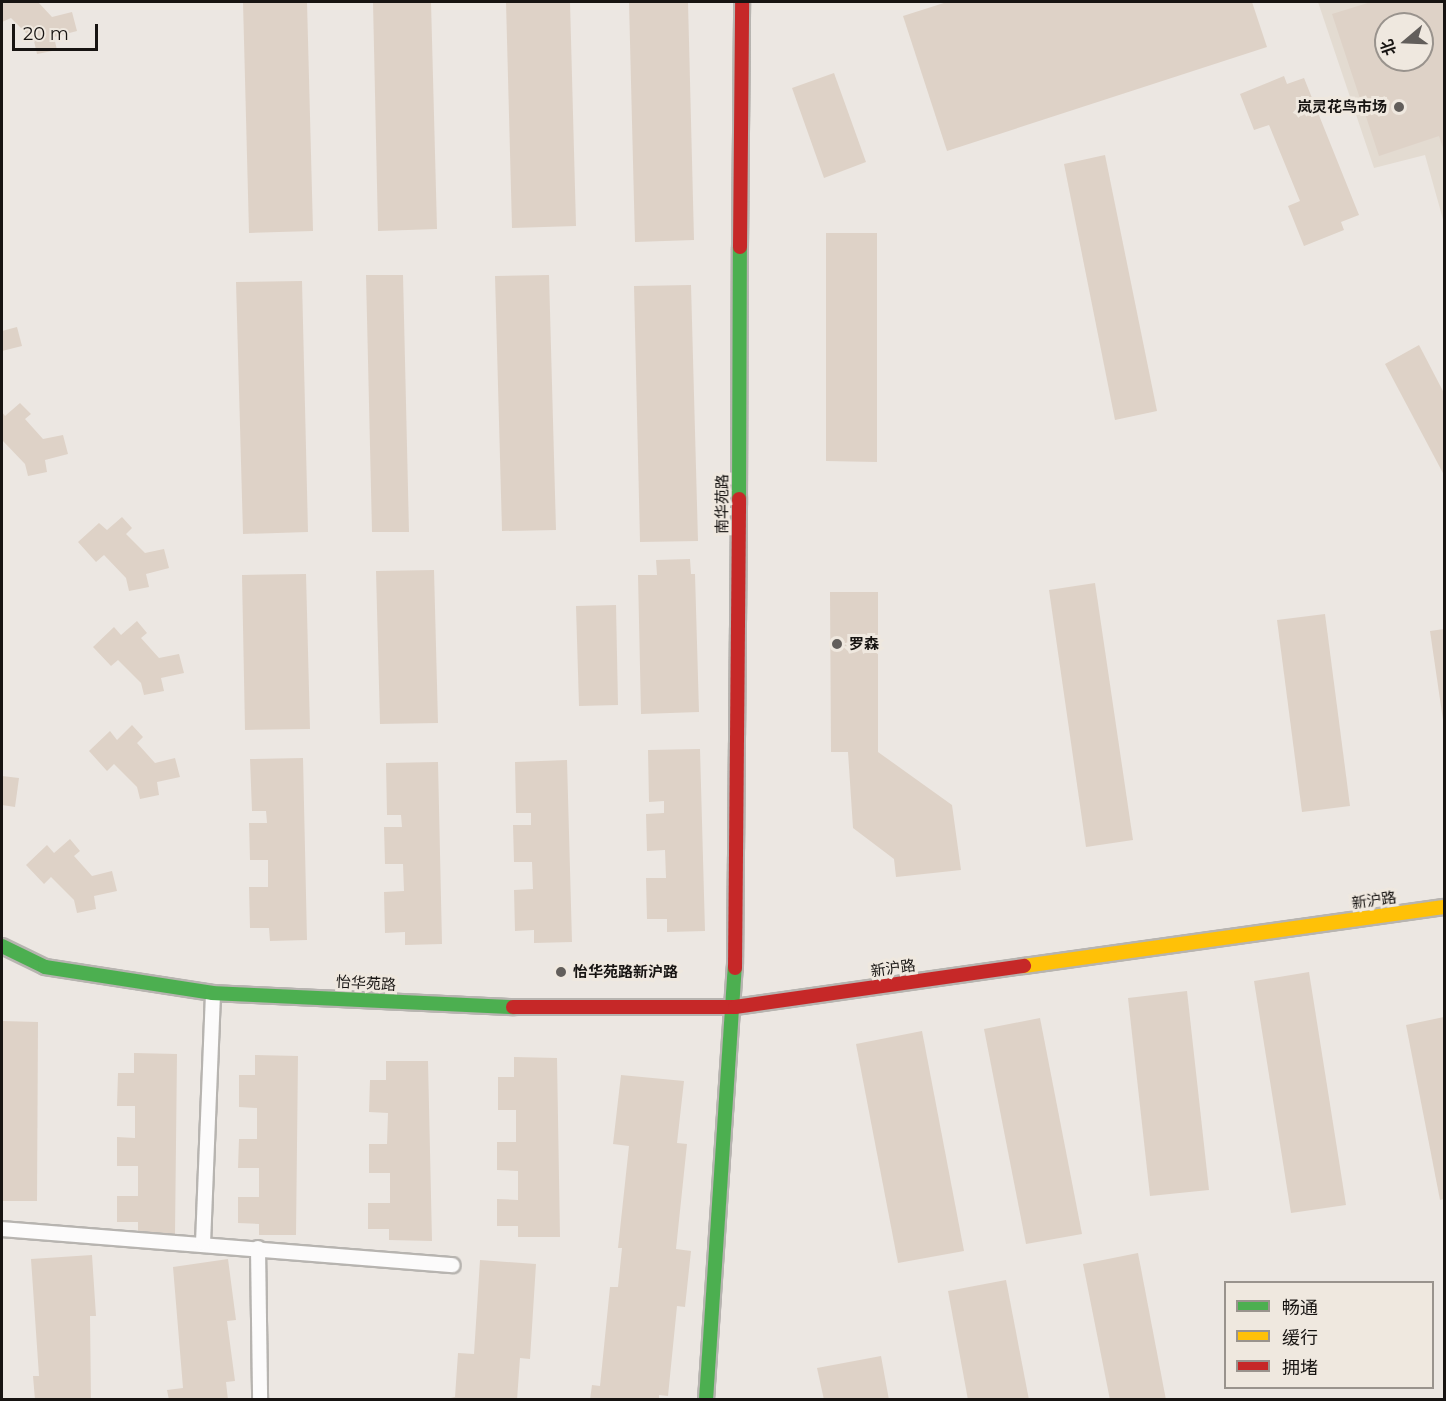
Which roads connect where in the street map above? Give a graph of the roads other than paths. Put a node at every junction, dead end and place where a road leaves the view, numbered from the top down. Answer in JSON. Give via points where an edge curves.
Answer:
{"nodes":[{"id":1,"x":742,"y":2,"type":"edge"},
{"id":2,"x":1444,"y":907,"type":"edge"},
{"id":3,"x":2,"y":946,"type":"edge"},
{"id":4,"x":213,"y":993,"type":"junction"},
{"id":5,"x":735,"y":1007,"type":"junction"},
{"id":6,"x":2,"y":1229,"type":"edge"},
{"id":7,"x":203,"y":1243,"type":"junction"},
{"id":8,"x":258,"y":1248,"type":"junction"},
{"id":9,"x":453,"y":1265,"type":"dead end"},
{"id":10,"x":260,"y":1400,"type":"edge"},
{"id":11,"x":706,"y":1400,"type":"edge"}],
"edges":[{"from":1,"to":5,"type":"street","name":"南华苑路"},
{"from":2,"to":5,"type":"street","name":"新沪路"},
{"from":3,"to":4,"type":"street","name":"怡华苑路","via":[[45,967]]},
{"from":4,"to":5,"type":"street","name":"怡华苑路","via":[[559,1009]]},
{"from":4,"to":7,"type":"lane"},
{"from":5,"to":11,"type":"street"},
{"from":6,"to":7,"type":"lane"},
{"from":7,"to":8,"type":"lane"},
{"from":8,"to":9,"type":"lane"},
{"from":8,"to":10,"type":"lane"}]}
